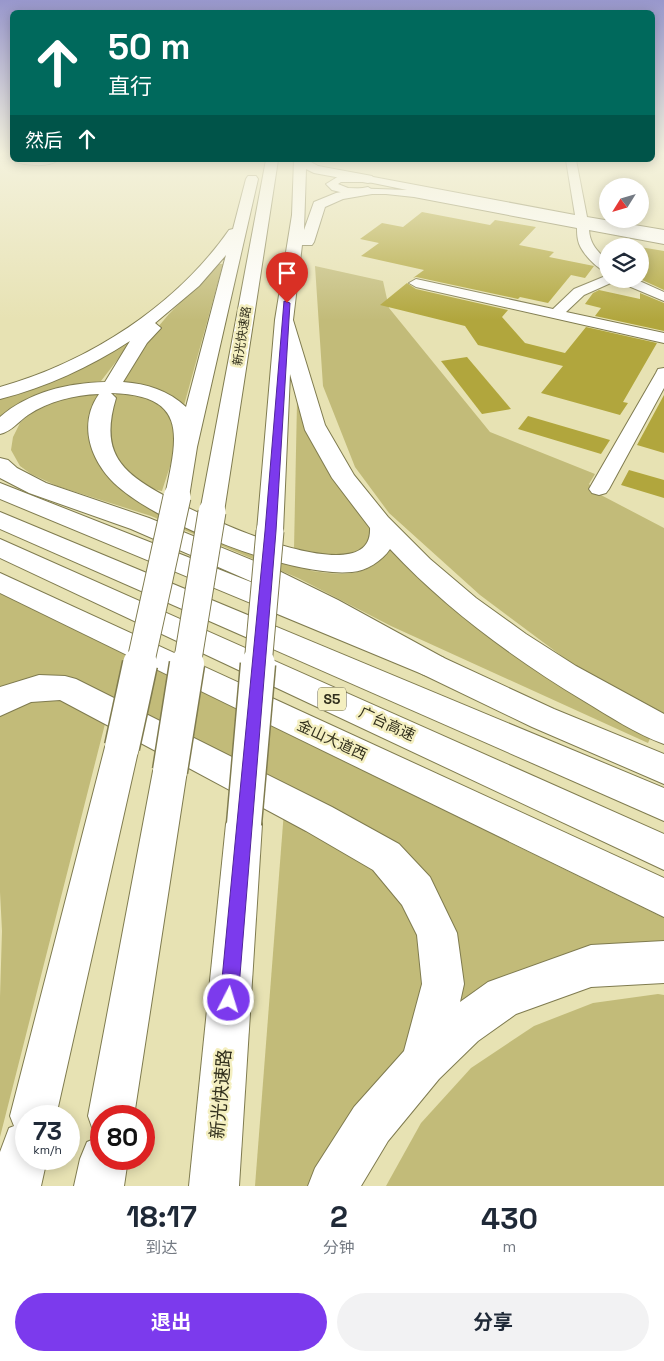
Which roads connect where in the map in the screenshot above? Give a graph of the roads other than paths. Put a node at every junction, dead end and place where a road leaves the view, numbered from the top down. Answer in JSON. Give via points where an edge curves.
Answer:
{"nodes":[{"id":1,"x":244,"y":209,"type":"edge"},
{"id":2,"x":264,"y":209,"type":"edge"},
{"id":3,"x":299,"y":209,"type":"edge"},
{"id":4,"x":318,"y":209,"type":"edge"},
{"id":5,"x":503,"y":209,"type":"edge"},
{"id":6,"x":580,"y":209,"type":"edge"},
{"id":7,"x":241,"y":221,"type":"junction"},
{"id":8,"x":583,"y":223,"type":"junction"},
{"id":9,"x":664,"y":234,"type":"edge"},
{"id":10,"x":664,"y":240,"type":"edge"},
{"id":11,"x":599,"y":260,"type":"edge"},
{"id":12,"x":416,"y":283,"type":"dead end"},
{"id":13,"x":599,"y":283,"type":"edge"},
{"id":14,"x":644,"y":288,"type":"edge"},
{"id":15,"x":664,"y":297,"type":"edge"},
{"id":16,"x":176,"y":300,"type":"junction"},
{"id":17,"x":556,"y":314,"type":"junction"},
{"id":18,"x":284,"y":320,"type":"junction"},
{"id":19,"x":664,"y":338,"type":"edge"},
{"id":20,"x":664,"y":373,"type":"edge"},
{"id":21,"x":660,"y":392,"type":"edge"},
{"id":22,"x":0,"y":393,"type":"edge"},
{"id":23,"x":0,"y":428,"type":"edge"},
{"id":24,"x":186,"y":447,"type":"junction"},
{"id":25,"x":0,"y":465,"type":"edge"},
{"id":26,"x":599,"y":489,"type":"dead end"},
{"id":27,"x":0,"y":490,"type":"edge"},
{"id":28,"x":0,"y":520,"type":"edge"},
{"id":29,"x":382,"y":526,"type":"junction"},
{"id":30,"x":0,"y":548,"type":"edge"},
{"id":31,"x":0,"y":582,"type":"edge"},
{"id":32,"x":433,"y":666,"type":"junction"},
{"id":33,"x":0,"y":703,"type":"edge"},
{"id":34,"x":664,"y":730,"type":"edge"},
{"id":35,"x":664,"y":769,"type":"edge"},
{"id":36,"x":664,"y":805,"type":"edge"},
{"id":37,"x":664,"y":852,"type":"edge"},
{"id":38,"x":664,"y":898,"type":"edge"},
{"id":39,"x":664,"y":962,"type":"edge"},
{"id":40,"x":423,"y":1063,"type":"junction"},
{"id":41,"x":36,"y":1105,"type":"edge"},
{"id":42,"x":113,"y":1105,"type":"edge"},
{"id":43,"x":20,"y":1170,"type":"edge"},
{"id":44,"x":102,"y":1170,"type":"edge"},
{"id":45,"x":16,"y":1186,"type":"edge"},
{"id":46,"x":99,"y":1186,"type":"edge"},
{"id":47,"x":214,"y":1186,"type":"edge"},
{"id":48,"x":333,"y":1186,"type":"edge"}],
"edges":[{"from":1,"to":7,"type":"main road"},
{"from":2,"to":42,"type":"main road","name":"新光快速路","bridge":true},
{"from":3,"to":18,"type":"main road"},
{"from":4,"to":18,"type":"main road","via":[[308,241],[298,305]]},
{"from":5,"to":8,"type":"street"},
{"from":6,"to":8,"type":"street"},
{"from":7,"to":16,"type":"main road","via":[[220,255]]},
{"from":7,"to":24,"type":"main road"},
{"from":8,"to":9,"type":"street"},
{"from":8,"to":10,"type":"street"},
{"from":8,"to":11,"type":"street","via":[[584,241]]},
{"from":12,"to":17,"type":"street"},
{"from":13,"to":17,"type":"street","via":[[583,289]]},
{"from":14,"to":15,"type":"street"},
{"from":16,"to":22,"type":"main road","via":[[88,360],[66,371]]},
{"from":16,"to":29,"type":"main road","via":[[140,340],[110,389],[100,417],[99,433],[101,448],[110,464],[130,484],[194,522],[290,557],[320,564],[342,566],[371,556],[379,547]]},
{"from":17,"to":19,"type":"street"},
{"from":18,"to":29,"type":"main road","via":[[314,428],[344,482]]},
{"from":18,"to":47,"type":"main road","name":"新光快速路","bridge":true,"via":[[270,531]]},
{"from":20,"to":21,"type":"street"},
{"from":21,"to":26,"type":"street"},
{"from":23,"to":24,"type":"main road","via":[[16,412],[64,392],[95,388],[127,389],[148,392],[169,402],[184,422]]},
{"from":24,"to":41,"type":"main road","bridge":true,"via":[[122,747]]},
{"from":25,"to":32,"type":"main road","via":[[11,475],[44,491],[118,515],[294,590]]},
{"from":27,"to":32,"type":"main road"},
{"from":28,"to":36,"type":"main road","number":"S5"},
{"from":29,"to":34,"type":"main road","via":[[454,594],[528,651]]},
{"from":30,"to":37,"type":"main road","name":"广台高速","number":"S5"},
{"from":31,"to":38,"type":"main road","name":"金山大道西"},
{"from":32,"to":35,"type":"main road","via":[[543,718]]},
{"from":33,"to":40,"type":"main road","via":[[20,691],[46,685],[65,688],[386,857],[416,891],[437,933],[443,984]]},
{"from":39,"to":40,"type":"main road","via":[[591,966],[503,997],[463,1026]]},
{"from":40,"to":48,"type":"main road","via":[[371,1124]]},
{"from":43,"to":45,"type":"main road"},
{"from":44,"to":46,"type":"main road"}]}
